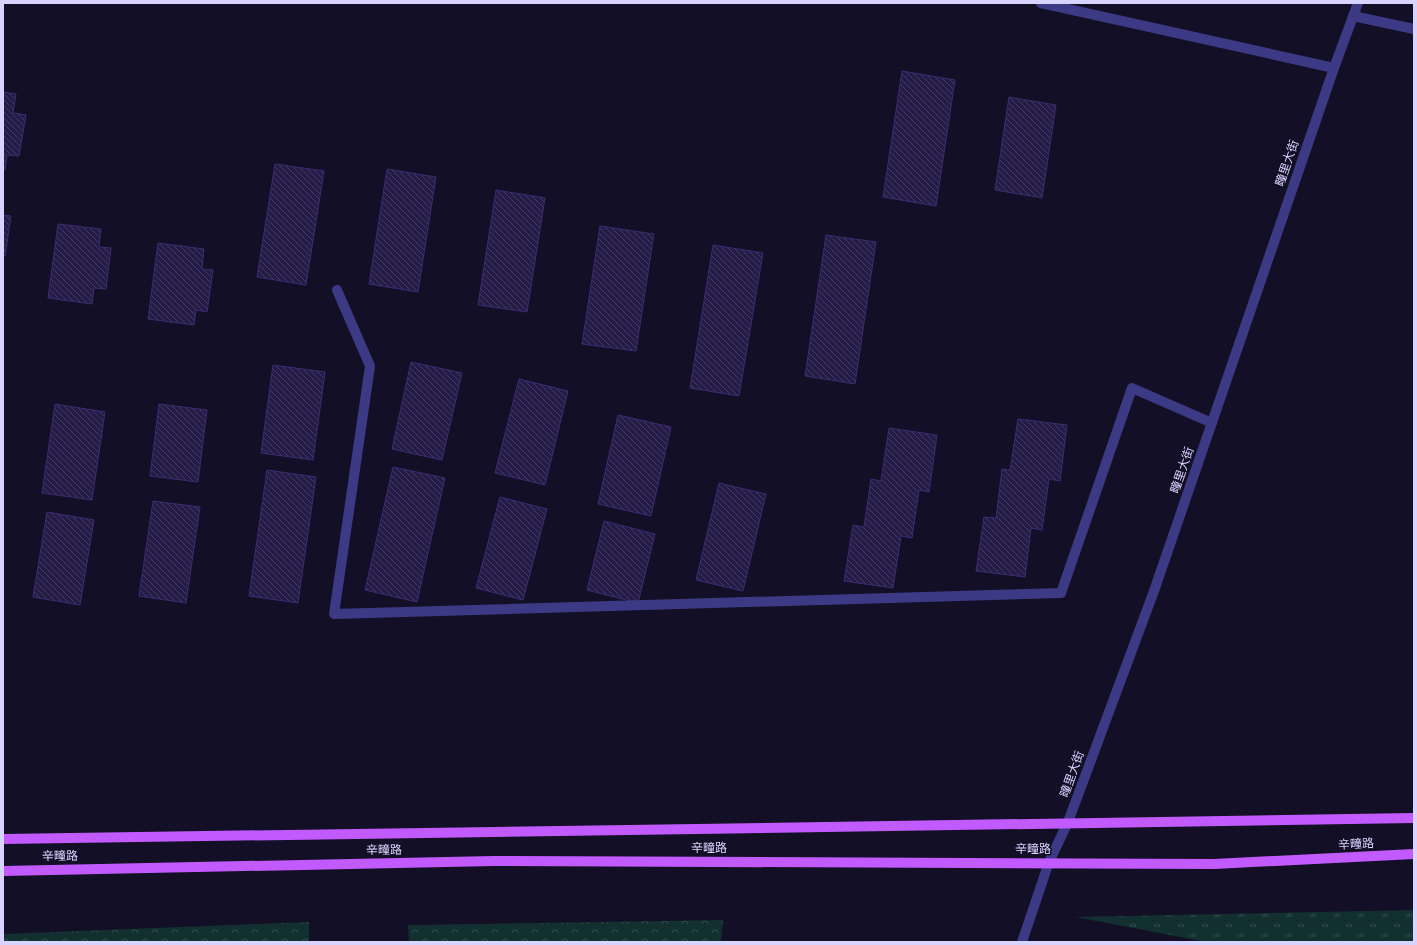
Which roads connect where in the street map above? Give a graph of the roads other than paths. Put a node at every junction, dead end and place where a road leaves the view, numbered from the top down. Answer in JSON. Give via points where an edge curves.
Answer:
{"nodes":[{"id":1,"x":1041,"y":3,"type":"edge"},
{"id":2,"x":1358,"y":3,"type":"edge"},
{"id":3,"x":1353,"y":16,"type":"junction"},
{"id":4,"x":1414,"y":29,"type":"edge"},
{"id":5,"x":1334,"y":68,"type":"junction"},
{"id":6,"x":336,"y":290,"type":"dead end"},
{"id":7,"x":1212,"y":423,"type":"junction"},
{"id":8,"x":1414,"y":818,"type":"edge"},
{"id":9,"x":1068,"y":822,"type":"junction"},
{"id":10,"x":3,"y":839,"type":"edge"},
{"id":11,"x":1414,"y":854,"type":"edge"},
{"id":12,"x":1049,"y":862,"type":"junction"},
{"id":13,"x":3,"y":871,"type":"edge"},
{"id":14,"x":1022,"y":942,"type":"edge"}],
"edges":[{"from":1,"to":5,"type":"street"},
{"from":2,"to":3,"type":"street","name":"疃里大街"},
{"from":3,"to":4,"type":"street"},
{"from":3,"to":5,"type":"street","name":"疃里大街"},
{"from":5,"to":7,"type":"street","name":"疃里大街"},
{"from":6,"to":7,"type":"street","via":[[370,366],[334,614],[1061,593],[1132,388]]},
{"from":7,"to":9,"type":"street","name":"疃里大街","via":[[1154,591]]},
{"from":8,"to":9,"type":"main road","name":"辛疃路"},
{"from":9,"to":10,"type":"main road","name":"辛疃路","via":[[320,836]]},
{"from":9,"to":12,"type":"street","name":"疃里大街"},
{"from":11,"to":12,"type":"main road","name":"辛疃路","via":[[1214,864]]},
{"from":12,"to":13,"type":"main road","name":"辛疃路","via":[[494,861]]},
{"from":12,"to":14,"type":"street","name":"疃里大街"}]}
